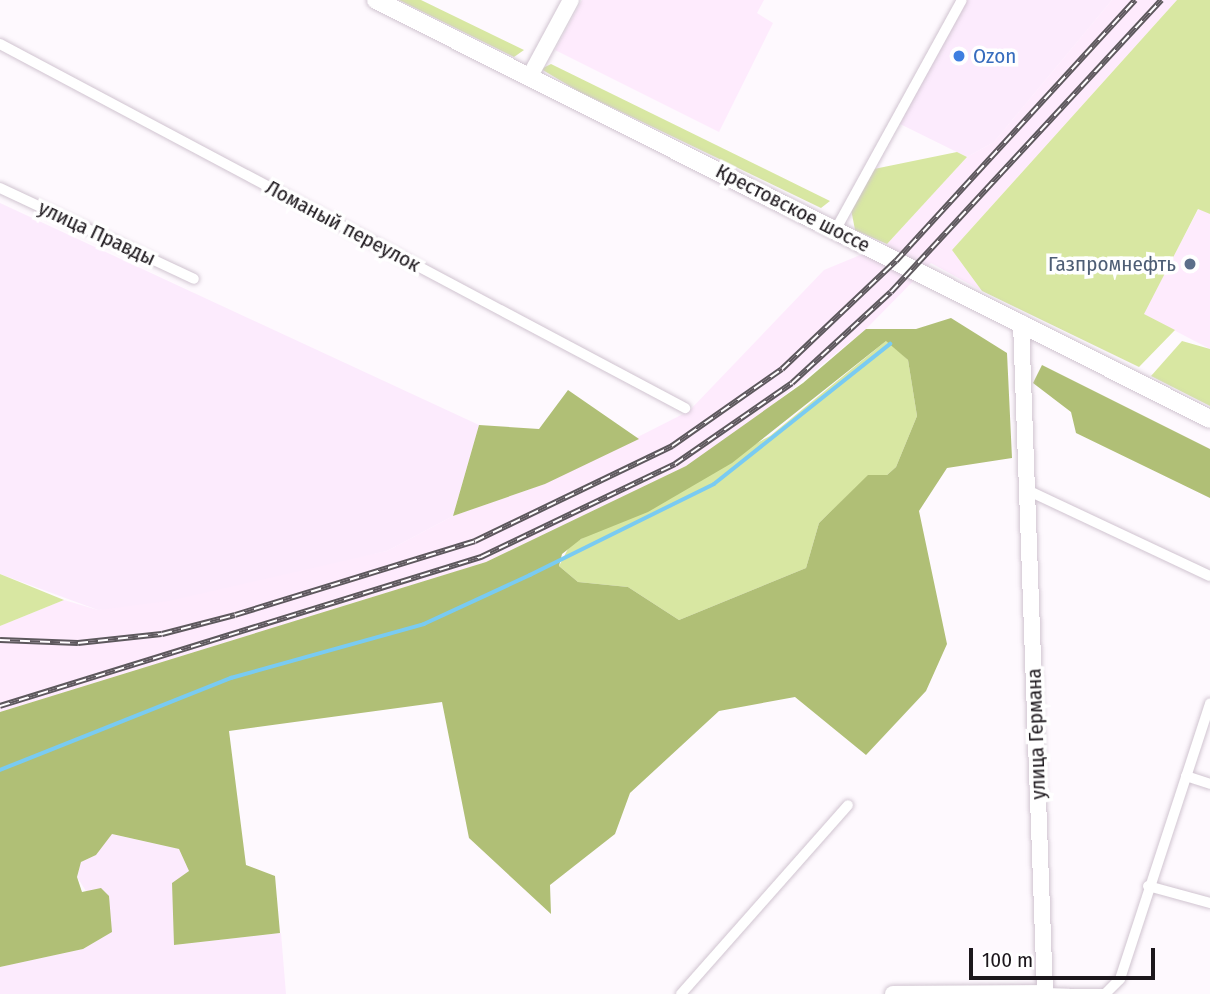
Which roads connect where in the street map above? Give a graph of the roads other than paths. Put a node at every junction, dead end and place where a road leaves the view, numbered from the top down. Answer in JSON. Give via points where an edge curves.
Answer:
{"nodes":[{"id":1,"x":376,"y":0,"type":"edge"},
{"id":2,"x":571,"y":0,"type":"edge"},
{"id":3,"x":962,"y":0,"type":"edge"},
{"id":4,"x":0,"y":44,"type":"edge"},
{"id":5,"x":530,"y":76,"type":"junction"},
{"id":6,"x":0,"y":188,"type":"edge"},
{"id":7,"x":835,"y":229,"type":"junction"},
{"id":8,"x":194,"y":279,"type":"dead end"},
{"id":9,"x":1021,"y":323,"type":"junction"},
{"id":10,"x":685,"y":408,"type":"dead end"},
{"id":11,"x":1210,"y":419,"type":"edge"},
{"id":12,"x":1027,"y":490,"type":"junction"},
{"id":13,"x":1210,"y":576,"type":"edge"},
{"id":14,"x":1210,"y":703,"type":"edge"},
{"id":15,"x":1186,"y":776,"type":"junction"},
{"id":16,"x":1210,"y":784,"type":"edge"},
{"id":17,"x":848,"y":805,"type":"dead end"},
{"id":18,"x":1148,"y":886,"type":"junction"},
{"id":19,"x":1210,"y":903,"type":"edge"},
{"id":20,"x":681,"y":994,"type":"edge"},
{"id":21,"x":893,"y":994,"type":"edge"},
{"id":22,"x":1045,"y":994,"type":"edge"},
{"id":23,"x":1070,"y":994,"type":"edge"}],
"edges":[{"from":1,"to":5,"type":"main road","name":"Крестовское шоссе"},
{"from":2,"to":5,"type":"street"},
{"from":3,"to":7,"type":"street"},
{"from":4,"to":10,"type":"street","name":"Ломаный переулок"},
{"from":5,"to":7,"type":"main road","name":"Крестовское шоссе"},
{"from":6,"to":8,"type":"street","name":"улица Правды"},
{"from":7,"to":9,"type":"main road","name":"Крестовское шоссе"},
{"from":9,"to":11,"type":"main road","name":"Крестовское шоссе"},
{"from":9,"to":12,"type":"street","name":"улица Германа"},
{"from":12,"to":13,"type":"street"},
{"from":12,"to":22,"type":"street","name":"улица Германа"},
{"from":14,"to":15,"type":"street"},
{"from":15,"to":16,"type":"street"},
{"from":15,"to":18,"type":"street"},
{"from":17,"to":20,"type":"street"},
{"from":18,"to":19,"type":"street"},
{"from":18,"to":23,"type":"street","via":[[1113,989]]},
{"from":21,"to":22,"type":"street"},
{"from":22,"to":23,"type":"street"}]}
